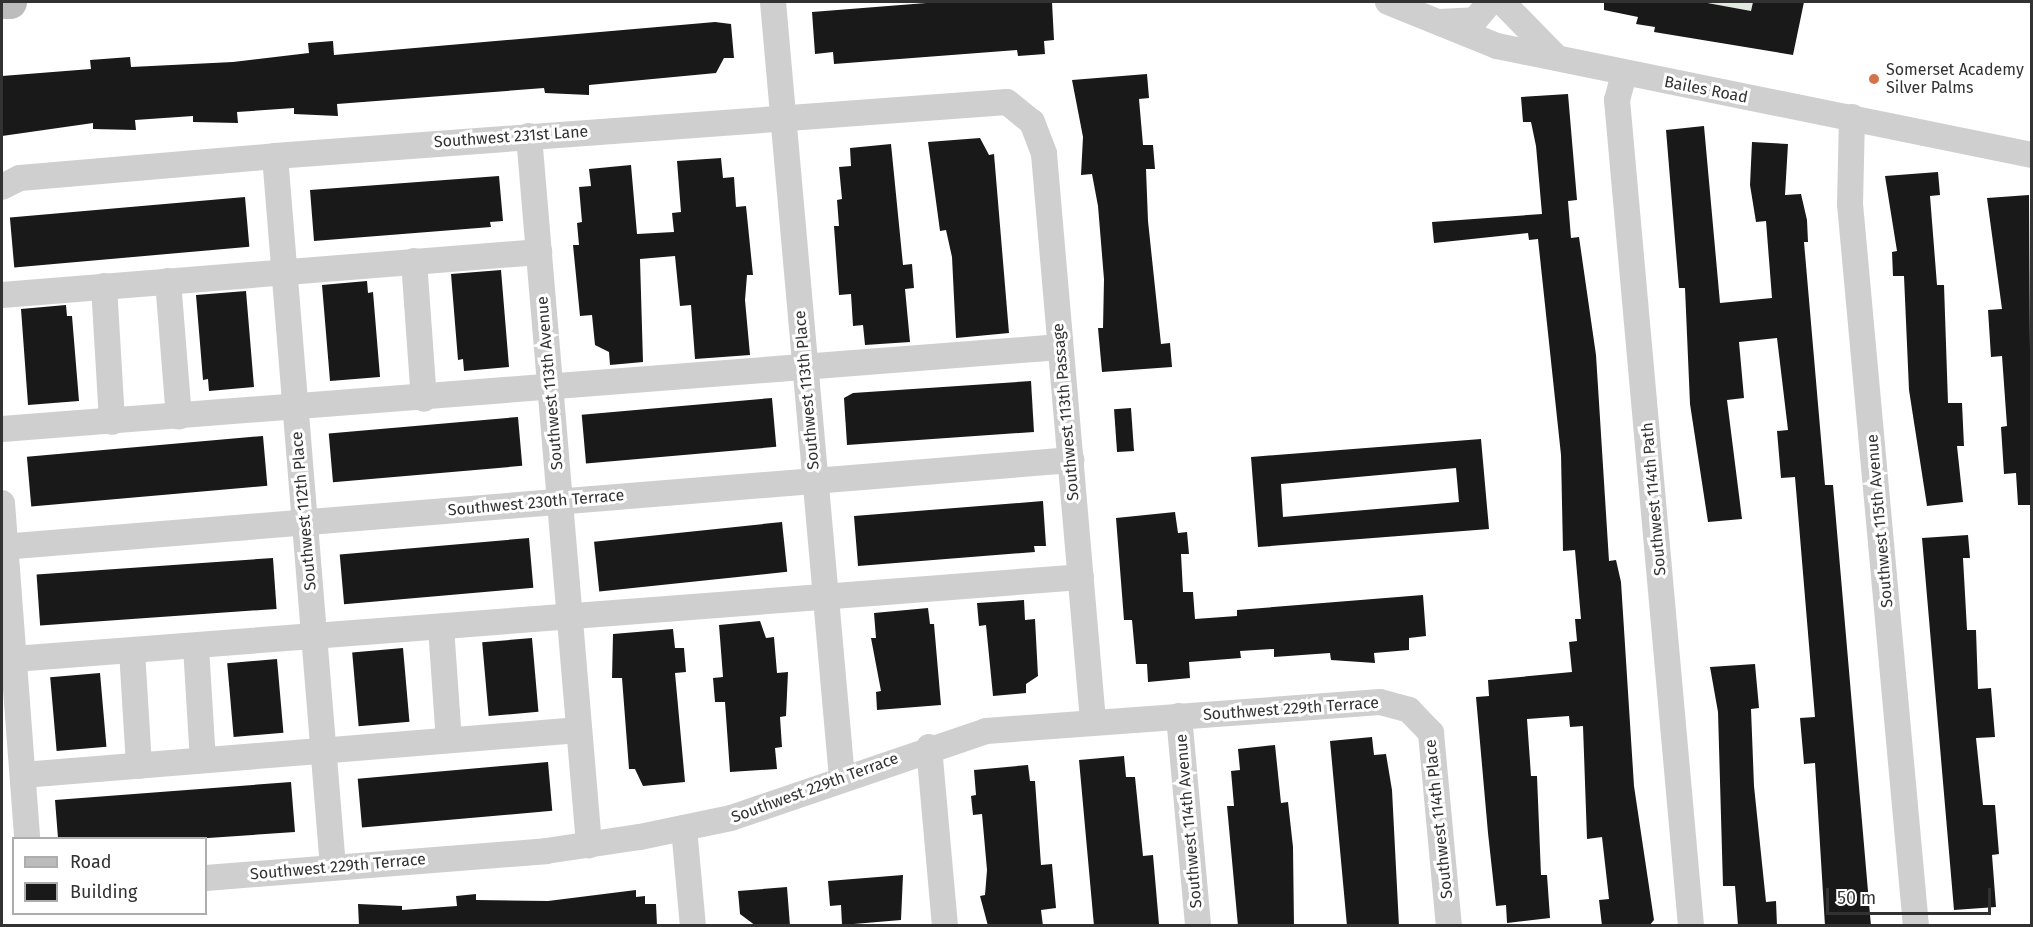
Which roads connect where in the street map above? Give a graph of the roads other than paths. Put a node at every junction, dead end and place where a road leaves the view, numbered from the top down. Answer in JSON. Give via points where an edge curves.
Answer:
{"nodes":[{"id":1,"x":2,"y":2,"type":"edge"},
{"id":2,"x":10,"y":2,"type":"edge"},
{"id":3,"x":773,"y":2,"type":"edge"},
{"id":4,"x":1388,"y":2,"type":"edge"},
{"id":5,"x":1490,"y":2,"type":"edge"},
{"id":6,"x":1502,"y":2,"type":"edge"},
{"id":7,"x":1432,"y":22,"type":"junction"},
{"id":8,"x":1559,"y":59,"type":"junction"},
{"id":9,"x":1624,"y":74,"type":"junction"},
{"id":10,"x":1021,"y":111,"type":"joint"},
{"id":11,"x":784,"y":117,"type":"junction"},
{"id":12,"x":1852,"y":117,"type":"junction"},
{"id":13,"x":529,"y":136,"type":"junction"},
{"id":14,"x":2031,"y":155,"type":"edge"},
{"id":15,"x":275,"y":156,"type":"junction"},
{"id":16,"x":2,"y":187,"type":"edge"},
{"id":17,"x":539,"y":252,"type":"junction"},
{"id":18,"x":414,"y":261,"type":"junction"},
{"id":19,"x":284,"y":271,"type":"junction"},
{"id":20,"x":168,"y":281,"type":"junction"},
{"id":21,"x":104,"y":286,"type":"junction"},
{"id":22,"x":2,"y":295,"type":"edge"},
{"id":23,"x":1060,"y":347,"type":"junction"},
{"id":24,"x":805,"y":369,"type":"junction"},
{"id":25,"x":550,"y":389,"type":"junction"},
{"id":26,"x":424,"y":399,"type":"junction"},
{"id":27,"x":296,"y":409,"type":"junction"},
{"id":28,"x":178,"y":417,"type":"junction"},
{"id":29,"x":112,"y":422,"type":"junction"},
{"id":30,"x":2,"y":429,"type":"edge"},
{"id":31,"x":1071,"y":460,"type":"junction"},
{"id":32,"x":815,"y":481,"type":"junction"},
{"id":33,"x":560,"y":501,"type":"junction"},
{"id":34,"x":2,"y":503,"type":"edge"},
{"id":35,"x":305,"y":522,"type":"junction"},
{"id":36,"x":4,"y":547,"type":"edge"},
{"id":37,"x":1081,"y":577,"type":"junction"},
{"id":38,"x":825,"y":597,"type":"junction"},
{"id":39,"x":569,"y":616,"type":"junction"},
{"id":40,"x":441,"y":627,"type":"junction"},
{"id":41,"x":315,"y":636,"type":"junction"},
{"id":42,"x":196,"y":647,"type":"junction"},
{"id":43,"x":132,"y":651,"type":"junction"},
{"id":44,"x":14,"y":659,"type":"junction"},
{"id":45,"x":1179,"y":716,"type":"junction"},
{"id":46,"x":1420,"y":717,"type":"joint"},
{"id":47,"x":1093,"y":721,"type":"junction"},
{"id":48,"x":579,"y":730,"type":"junction"},
{"id":49,"x":449,"y":740,"type":"junction"},
{"id":50,"x":929,"y":747,"type":"junction"},
{"id":51,"x":324,"y":750,"type":"junction"},
{"id":52,"x":204,"y":760,"type":"junction"},
{"id":53,"x":138,"y":766,"type":"junction"},
{"id":54,"x":23,"y":775,"type":"junction"},
{"id":55,"x":842,"y":778,"type":"junction"},
{"id":56,"x":684,"y":828,"type":"junction"},
{"id":57,"x":27,"y":837,"type":"edge"},
{"id":58,"x":589,"y":845,"type":"junction"},
{"id":59,"x":333,"y":867,"type":"junction"},
{"id":60,"x":207,"y":878,"type":"edge"},
{"id":61,"x":693,"y":926,"type":"edge"},
{"id":62,"x":945,"y":926,"type":"edge"},
{"id":63,"x":1198,"y":926,"type":"edge"},
{"id":64,"x":1449,"y":926,"type":"edge"},
{"id":65,"x":1691,"y":926,"type":"edge"},
{"id":66,"x":1916,"y":926,"type":"edge"}],
"edges":[{"from":1,"to":2,"type":"street"},
{"from":3,"to":11,"type":"street","name":"Southwest 113th Place"},
{"from":4,"to":7,"type":"street","name":"Bailes Road"},
{"from":5,"to":7,"type":"street","via":[[1475,20]]},
{"from":6,"to":8,"type":"street","via":[[1529,35]]},
{"from":7,"to":8,"type":"street","name":"Bailes Road","via":[[1497,46]]},
{"from":8,"to":9,"type":"street","name":"Bailes Road"},
{"from":9,"to":12,"type":"street","name":"Bailes Road"},
{"from":9,"to":65,"type":"street","name":"Southwest 114th Path","via":[[1617,100]]},
{"from":10,"to":11,"type":"street","name":"Southwest 231st Lane","via":[[1007,102],[981,100]]},
{"from":10,"to":23,"type":"street","name":"Southwest 113th Passage","via":[[1036,129],[1044,154]]},
{"from":11,"to":13,"type":"street","name":"Southwest 231st Lane"},
{"from":11,"to":24,"type":"street","name":"Southwest 113th Place"},
{"from":12,"to":14,"type":"street","name":"Bailes Road"},
{"from":12,"to":66,"type":"street","name":"Southwest 115th Avenue","via":[[1850,204]]},
{"from":13,"to":15,"type":"street","name":"Southwest 231st Lane"},
{"from":13,"to":17,"type":"street","name":"Southwest 113th Avenue"},
{"from":15,"to":16,"type":"street","name":"Southwest 231st Lane","via":[[20,178]]},
{"from":15,"to":19,"type":"street","name":"Southwest 112th Place"},
{"from":17,"to":18,"type":"street"},
{"from":17,"to":25,"type":"street","name":"Southwest 113th Avenue"},
{"from":18,"to":19,"type":"street"},
{"from":18,"to":26,"type":"street"},
{"from":19,"to":20,"type":"street"},
{"from":19,"to":27,"type":"street","name":"Southwest 112th Place"},
{"from":20,"to":21,"type":"street"},
{"from":20,"to":28,"type":"street"},
{"from":21,"to":22,"type":"street"},
{"from":21,"to":29,"type":"street"},
{"from":23,"to":24,"type":"street"},
{"from":23,"to":31,"type":"street","name":"Southwest 113th Passage"},
{"from":24,"to":25,"type":"street"},
{"from":24,"to":32,"type":"street","name":"Southwest 113th Place"},
{"from":25,"to":26,"type":"street"},
{"from":25,"to":33,"type":"street","name":"Southwest 113th Avenue"},
{"from":26,"to":27,"type":"street"},
{"from":27,"to":28,"type":"street"},
{"from":27,"to":35,"type":"street","name":"Southwest 112th Place"},
{"from":28,"to":29,"type":"street"},
{"from":29,"to":30,"type":"street"},
{"from":31,"to":32,"type":"street","name":"Southwest 230th Terrace"},
{"from":31,"to":37,"type":"street","name":"Southwest 113th Passage"},
{"from":32,"to":33,"type":"street","name":"Southwest 230th Terrace"},
{"from":32,"to":38,"type":"street","name":"Southwest 113th Place"},
{"from":33,"to":35,"type":"street","name":"Southwest 230th Terrace"},
{"from":33,"to":39,"type":"street","name":"Southwest 113th Avenue"},
{"from":34,"to":36,"type":"street"},
{"from":35,"to":36,"type":"street","name":"Southwest 230th Terrace"},
{"from":35,"to":41,"type":"street","name":"Southwest 112th Place"},
{"from":36,"to":44,"type":"street"},
{"from":37,"to":38,"type":"street"},
{"from":37,"to":47,"type":"street","name":"Southwest 113th Passage"},
{"from":38,"to":39,"type":"street"},
{"from":38,"to":55,"type":"street","name":"Southwest 113th Place"},
{"from":39,"to":40,"type":"street"},
{"from":39,"to":48,"type":"street","name":"Southwest 113th Avenue"},
{"from":40,"to":41,"type":"street"},
{"from":40,"to":49,"type":"street"},
{"from":41,"to":42,"type":"street"},
{"from":41,"to":51,"type":"street","name":"Southwest 112th Place"},
{"from":42,"to":43,"type":"street"},
{"from":42,"to":52,"type":"street"},
{"from":43,"to":44,"type":"street"},
{"from":43,"to":53,"type":"street"},
{"from":44,"to":54,"type":"street"},
{"from":45,"to":46,"type":"street","name":"Southwest 229th Terrace","via":[[1380,702]]},
{"from":45,"to":47,"type":"street","name":"Southwest 229th Terrace"},
{"from":45,"to":63,"type":"street","name":"Southwest 114th Avenue"},
{"from":46,"to":64,"type":"street","name":"Southwest 114th Place","via":[[1433,741]]},
{"from":47,"to":50,"type":"street","name":"Southwest 229th Terrace","via":[[986,730]]},
{"from":48,"to":49,"type":"street"},
{"from":48,"to":58,"type":"street","name":"Southwest 113th Avenue"},
{"from":49,"to":51,"type":"street"},
{"from":50,"to":55,"type":"street","name":"Southwest 229th Terrace"},
{"from":50,"to":62,"type":"street"},
{"from":51,"to":52,"type":"street"},
{"from":51,"to":59,"type":"street","name":"Southwest 112th Place"},
{"from":52,"to":53,"type":"street"},
{"from":53,"to":54,"type":"street"},
{"from":54,"to":57,"type":"street"},
{"from":55,"to":56,"type":"street","name":"Southwest 229th Terrace","via":[[731,818]]},
{"from":56,"to":58,"type":"street","name":"Southwest 229th Terrace"},
{"from":56,"to":61,"type":"street"},
{"from":58,"to":59,"type":"street","name":"Southwest 229th Terrace"},
{"from":59,"to":60,"type":"street","name":"Southwest 229th Terrace"}]}
